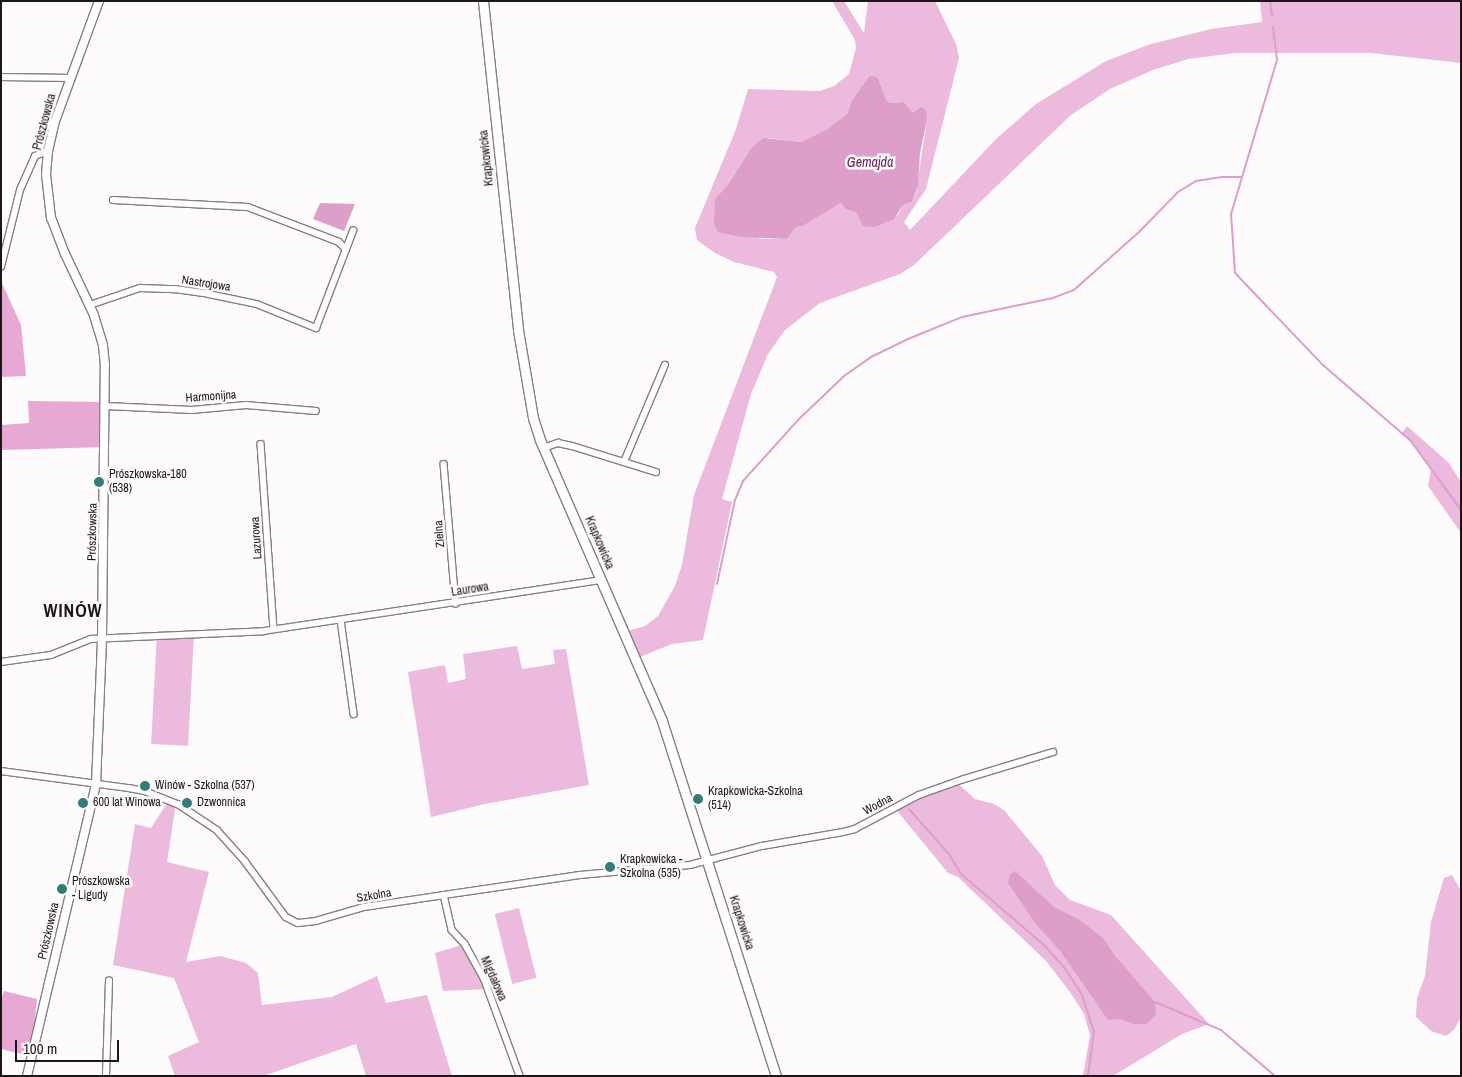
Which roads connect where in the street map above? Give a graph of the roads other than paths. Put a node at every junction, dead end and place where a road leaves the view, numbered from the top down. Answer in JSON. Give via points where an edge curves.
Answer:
{"nodes":[{"id":1,"x":99,"y":1,"type":"edge"},
{"id":2,"x":484,"y":1,"type":"edge"},
{"id":3,"x":1,"y":77,"type":"edge"},
{"id":4,"x":70,"y":78,"type":"junction"},
{"id":5,"x":48,"y":151,"type":"junction"},
{"id":6,"x":113,"y":200,"type":"dead end"},
{"id":7,"x":353,"y":232,"type":"dead end"},
{"id":8,"x":346,"y":249,"type":"junction"},
{"id":9,"x":1,"y":267,"type":"edge"},
{"id":10,"x":90,"y":305,"type":"junction"},
{"id":11,"x":665,"y":366,"type":"dead end"},
{"id":12,"x":106,"y":406,"type":"junction"},
{"id":13,"x":316,"y":410,"type":"dead end"},
{"id":14,"x":260,"y":444,"type":"dead end"},
{"id":15,"x":544,"y":448,"type":"junction"},
{"id":16,"x":624,"y":462,"type":"junction"},
{"id":17,"x":444,"y":464,"type":"dead end"},
{"id":18,"x":656,"y":472,"type":"dead end"},
{"id":19,"x":602,"y":580,"type":"junction"},
{"id":20,"x":456,"y":603,"type":"junction"},
{"id":21,"x":341,"y":620,"type":"junction"},
{"id":22,"x":274,"y":629,"type":"junction"},
{"id":23,"x":102,"y":638,"type":"junction"},
{"id":24,"x":1,"y":662,"type":"edge"},
{"id":25,"x":354,"y":714,"type":"dead end"},
{"id":26,"x":1053,"y":752,"type":"dead end"},
{"id":27,"x":1,"y":771,"type":"edge"},
{"id":28,"x":96,"y":784,"type":"junction"},
{"id":29,"x":708,"y":861,"type":"junction"},
{"id":30,"x":444,"y":895,"type":"junction"},
{"id":31,"x":109,"y":981,"type":"dead end"},
{"id":32,"x":27,"y":1076,"type":"edge"},
{"id":33,"x":106,"y":1076,"type":"edge"},
{"id":34,"x":520,"y":1076,"type":"edge"},
{"id":35,"x":776,"y":1076,"type":"edge"}],
"edges":[{"from":1,"to":4,"type":"main road","name":"Prószkowska"},
{"from":2,"to":15,"type":"main road","name":"Krapkowicka","via":[[522,358],[533,418]]},
{"from":3,"to":4,"type":"street"},
{"from":4,"to":5,"type":"main road","name":"Prószkowska"},
{"from":5,"to":9,"type":"street","via":[[35,156],[20,190]]},
{"from":5,"to":10,"type":"main road","name":"Prószkowska","via":[[46,189],[51,218],[64,254]]},
{"from":6,"to":8,"type":"street","via":[[248,207],[339,242]]},
{"from":7,"to":8,"type":"street"},
{"from":8,"to":10,"type":"street","name":"Nastrojowa","via":[[316,328],[257,304],[191,291],[140,288]]},
{"from":10,"to":12,"type":"main road","name":"Prószkowska","via":[[103,345]]},
{"from":11,"to":16,"type":"street"},
{"from":12,"to":13,"type":"street","name":"Harmonijna","via":[[192,410],[246,404]]},
{"from":12,"to":23,"type":"main road","name":"Prószkowska"},
{"from":14,"to":22,"type":"street","name":"Lazurowa"},
{"from":15,"to":16,"type":"street","via":[[558,444]]},
{"from":15,"to":19,"type":"main road","name":"Krapkowicka"},
{"from":16,"to":18,"type":"street"},
{"from":17,"to":20,"type":"street","name":"Zielna"},
{"from":19,"to":20,"type":"street","name":"Laurowa"},
{"from":19,"to":29,"type":"main road","name":"Krapkowicka","via":[[662,721]]},
{"from":20,"to":21,"type":"street","name":"Laurowa"},
{"from":21,"to":22,"type":"street","name":"Laurowa"},
{"from":21,"to":25,"type":"street"},
{"from":22,"to":23,"type":"street","name":"Laurowa"},
{"from":23,"to":24,"type":"street","name":"Laurowa","via":[[51,655]]},
{"from":23,"to":28,"type":"main road","name":"Prószkowska"},
{"from":26,"to":29,"type":"street","name":"Wodna","via":[[919,795],[855,829],[762,846]]},
{"from":27,"to":28,"type":"street"},
{"from":28,"to":30,"type":"street","name":"Szkolna","via":[[145,791],[201,817],[245,861],[276,906],[293,922]]},
{"from":28,"to":32,"type":"main road","name":"Prószkowska"},
{"from":29,"to":30,"type":"street","name":"Szkolna"},
{"from":29,"to":35,"type":"main road","name":"Krapkowicka"},
{"from":30,"to":34,"type":"street","name":"Migdałowa","via":[[452,930],[484,978]]},
{"from":31,"to":33,"type":"street"}]}
